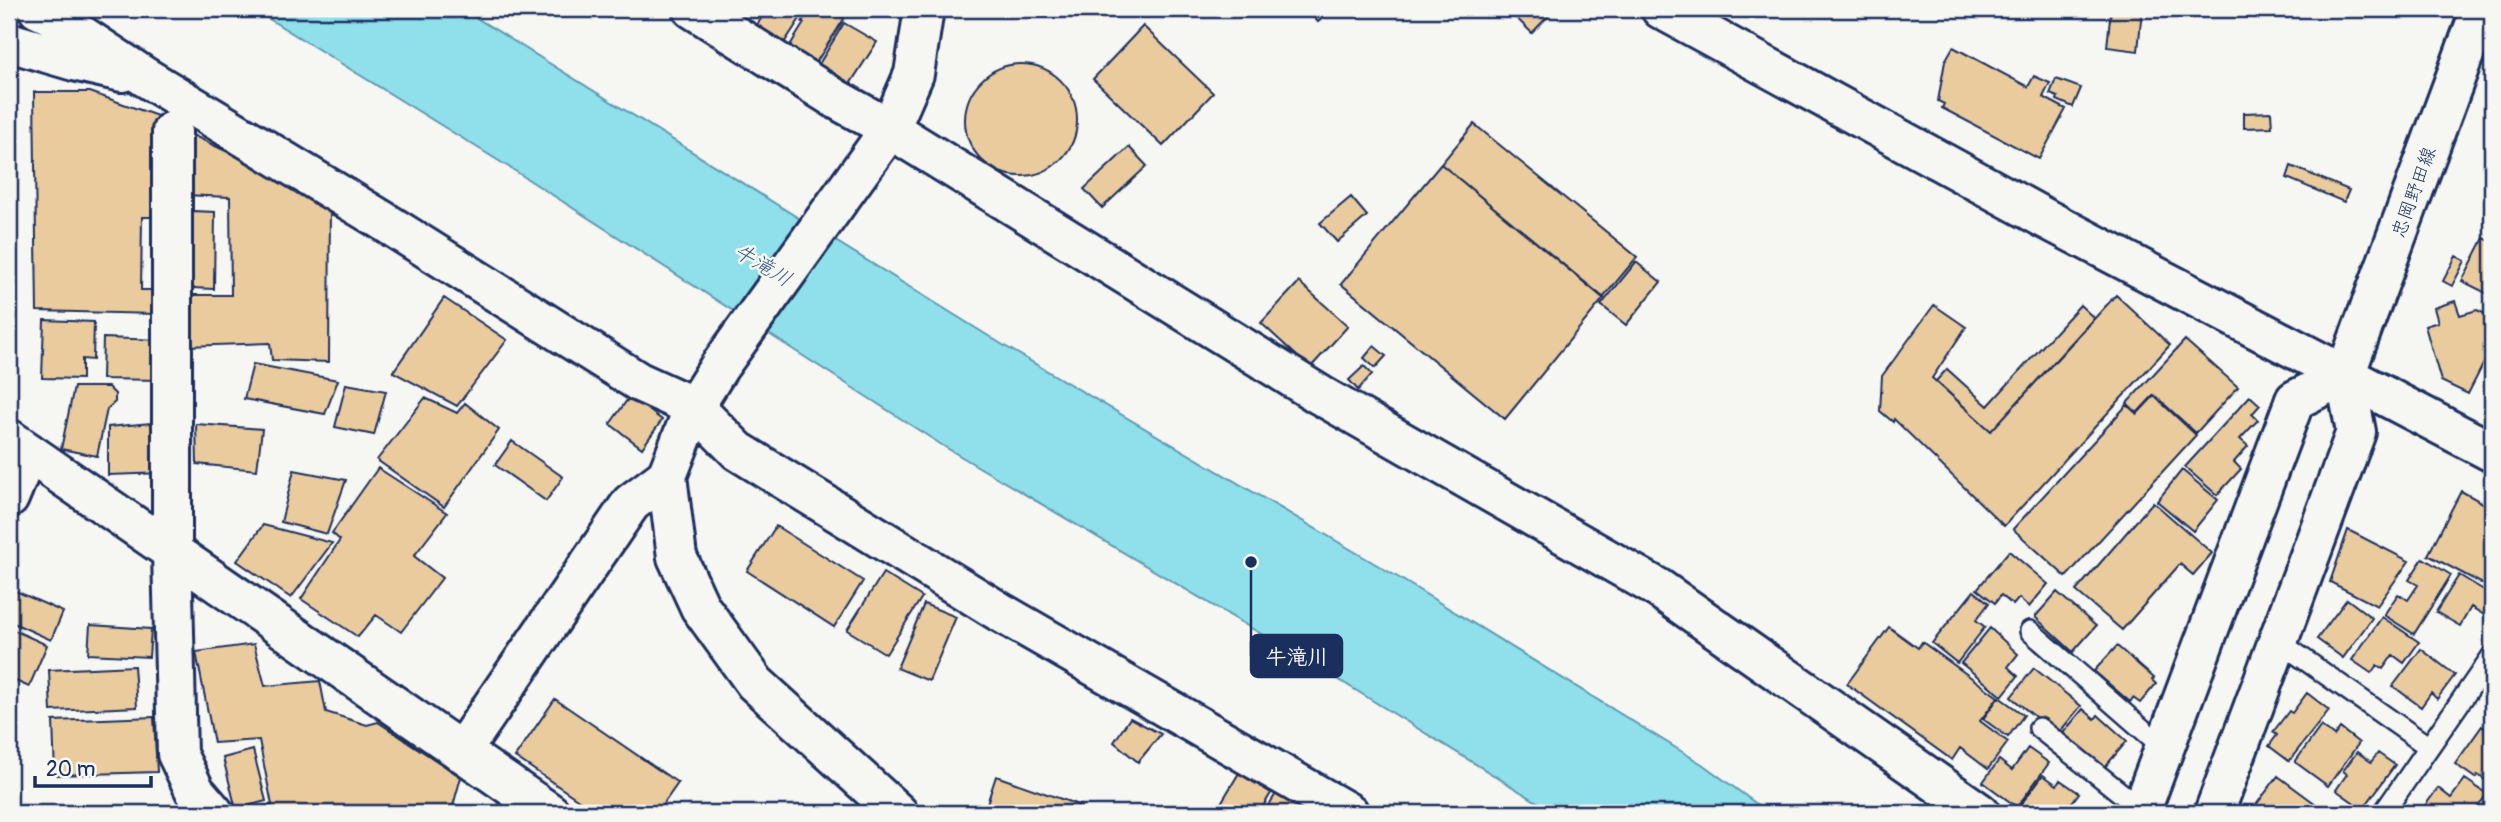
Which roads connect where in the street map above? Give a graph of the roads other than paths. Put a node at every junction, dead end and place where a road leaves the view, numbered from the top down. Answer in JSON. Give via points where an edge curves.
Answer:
{"nodes":[{"id":1,"x":38,"y":9,"type":"edge"},
{"id":2,"x":693,"y":9,"type":"edge"},
{"id":3,"x":1661,"y":9,"type":"edge"},
{"id":4,"x":2481,"y":9,"type":"edge"},
{"id":5,"x":920,"y":11,"type":"edge"},
{"id":6,"x":9,"y":42,"type":"edge"},
{"id":7,"x":145,"y":77,"type":"junction"},
{"id":8,"x":172,"y":131,"type":"dead end"},
{"id":9,"x":882,"y":141,"type":"junction"},
{"id":10,"x":2345,"y":375,"type":"junction"},
{"id":11,"x":694,"y":407,"type":"junction"},
{"id":12,"x":18,"y":446,"type":"edge"},
{"id":13,"x":2492,"y":452,"type":"edge"},
{"id":14,"x":667,"y":476,"type":"junction"},
{"id":15,"x":9,"y":498,"type":"edge"},
{"id":16,"x":172,"y":552,"type":"junction"},
{"id":17,"x":2031,"y":631,"type":"dead end"},
{"id":18,"x":2278,"y":641,"type":"junction"},
{"id":19,"x":2492,"y":656,"type":"edge"},
{"id":20,"x":2039,"y":728,"type":"dead end"},
{"id":21,"x":2429,"y":747,"type":"junction"},
{"id":22,"x":2164,"y":748,"type":"junction"},
{"id":23,"x":461,"y":752,"type":"junction"},
{"id":24,"x":1328,"y":808,"type":"edge"},
{"id":25,"x":2141,"y":811,"type":"edge"},
{"id":26,"x":214,"y":813,"type":"edge"},
{"id":27,"x":550,"y":813,"type":"edge"},
{"id":28,"x":898,"y":813,"type":"edge"},
{"id":29,"x":1980,"y":813,"type":"edge"},
{"id":30,"x":2214,"y":813,"type":"edge"},
{"id":31,"x":2384,"y":813,"type":"edge"}],
"edges":[{"from":1,"to":7,"type":"street"},
{"from":2,"to":9,"type":"street","via":[[836,99]]},
{"from":3,"to":10,"type":"street"},
{"from":4,"to":10,"type":"street","name":"忠岡野田線"},
{"from":5,"to":9,"type":"street","via":[[914,74]]},
{"from":6,"to":7,"type":"street"},
{"from":7,"to":11,"type":"street","via":[[639,382]]},
{"from":8,"to":16,"type":"street"},
{"from":9,"to":11,"type":"street"},
{"from":9,"to":29,"type":"street","via":[[1658,588]]},
{"from":10,"to":13,"type":"street"},
{"from":10,"to":18,"type":"street","via":[[2356,432]]},
{"from":10,"to":22,"type":"street","via":[[2295,400]]},
{"from":11,"to":14,"type":"street"},
{"from":11,"to":24,"type":"street","via":[[738,451]]},
{"from":12,"to":15,"type":"street"},
{"from":12,"to":16,"type":"street"},
{"from":14,"to":23,"type":"street","via":[[631,503]]},
{"from":14,"to":28,"type":"street","via":[[677,557],[700,607],[755,683]]},
{"from":16,"to":23,"type":"street"},
{"from":16,"to":26,"type":"street","via":[[177,754],[195,791]]},
{"from":17,"to":22,"type":"lane"},
{"from":18,"to":21,"type":"lane"},
{"from":18,"to":30,"type":"street"},
{"from":19,"to":21,"type":"lane"},
{"from":20,"to":25,"type":"lane"},
{"from":21,"to":31,"type":"lane"},
{"from":22,"to":25,"type":"street"},
{"from":23,"to":27,"type":"street"}]}
